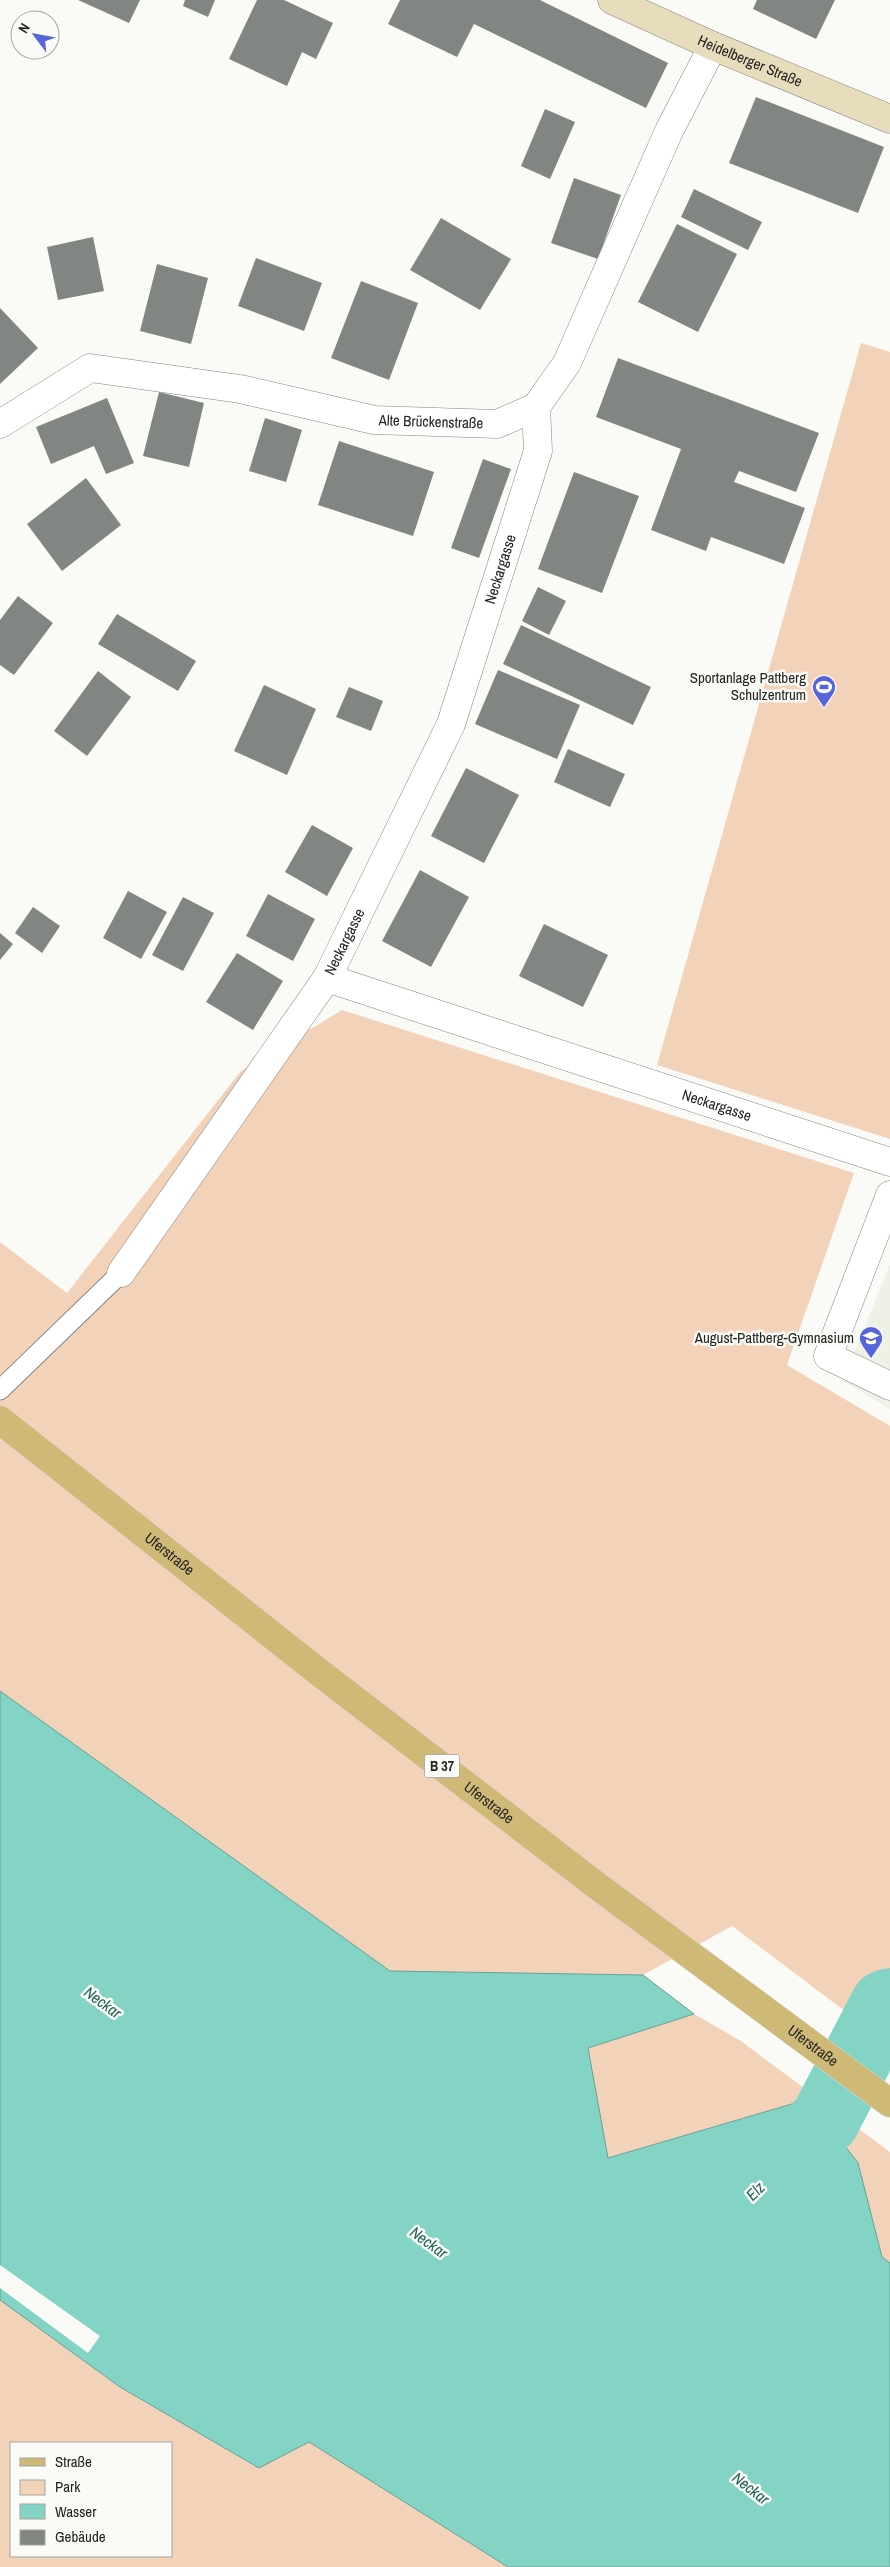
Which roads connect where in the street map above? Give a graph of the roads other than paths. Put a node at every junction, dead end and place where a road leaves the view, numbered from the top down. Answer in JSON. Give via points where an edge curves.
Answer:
{"nodes":[{"id":1,"x":612,"y":0,"type":"edge"},
{"id":2,"x":713,"y":46,"type":"junction"},
{"id":3,"x":890,"y":119,"type":"edge"},
{"id":4,"x":536,"y":407,"type":"junction"},
{"id":5,"x":0,"y":424,"type":"edge"},
{"id":6,"x":328,"y":978,"type":"junction"},
{"id":7,"x":890,"y":1162,"type":"edge"},
{"id":8,"x":890,"y":1195,"type":"edge"},
{"id":9,"x":120,"y":1273,"type":"joint"},
{"id":10,"x":890,"y":1386,"type":"edge"},
{"id":11,"x":0,"y":1390,"type":"edge"},
{"id":12,"x":0,"y":1415,"type":"edge"},
{"id":13,"x":0,"y":1420,"type":"edge"},
{"id":14,"x":74,"y":1472,"type":"dead end"},
{"id":15,"x":890,"y":2103,"type":"edge"}],
"edges":[{"from":1,"to":2,"type":"street","name":"Heidelberger Straße"},
{"from":2,"to":3,"type":"street","name":"Heidelberger Straße"},
{"from":2,"to":4,"type":"street","via":[[669,131],[567,363]]},
{"from":4,"to":5,"type":"street","name":"Alte Brückenstraße","via":[[497,424],[374,420],[240,389],[90,368]]},
{"from":4,"to":6,"type":"street","name":"Neckargasse","via":[[538,451],[450,724]]},
{"from":6,"to":7,"type":"street","name":"Neckargasse"},
{"from":6,"to":9,"type":"street"},
{"from":8,"to":10,"type":"street","via":[[828,1356]]},
{"from":9,"to":11,"type":"lane"},
{"from":12,"to":14,"type":"lane"},
{"from":13,"to":15,"type":"main road","name":"Uferstraße","number":"B 37","via":[[312,1667],[588,1879]]}]}
